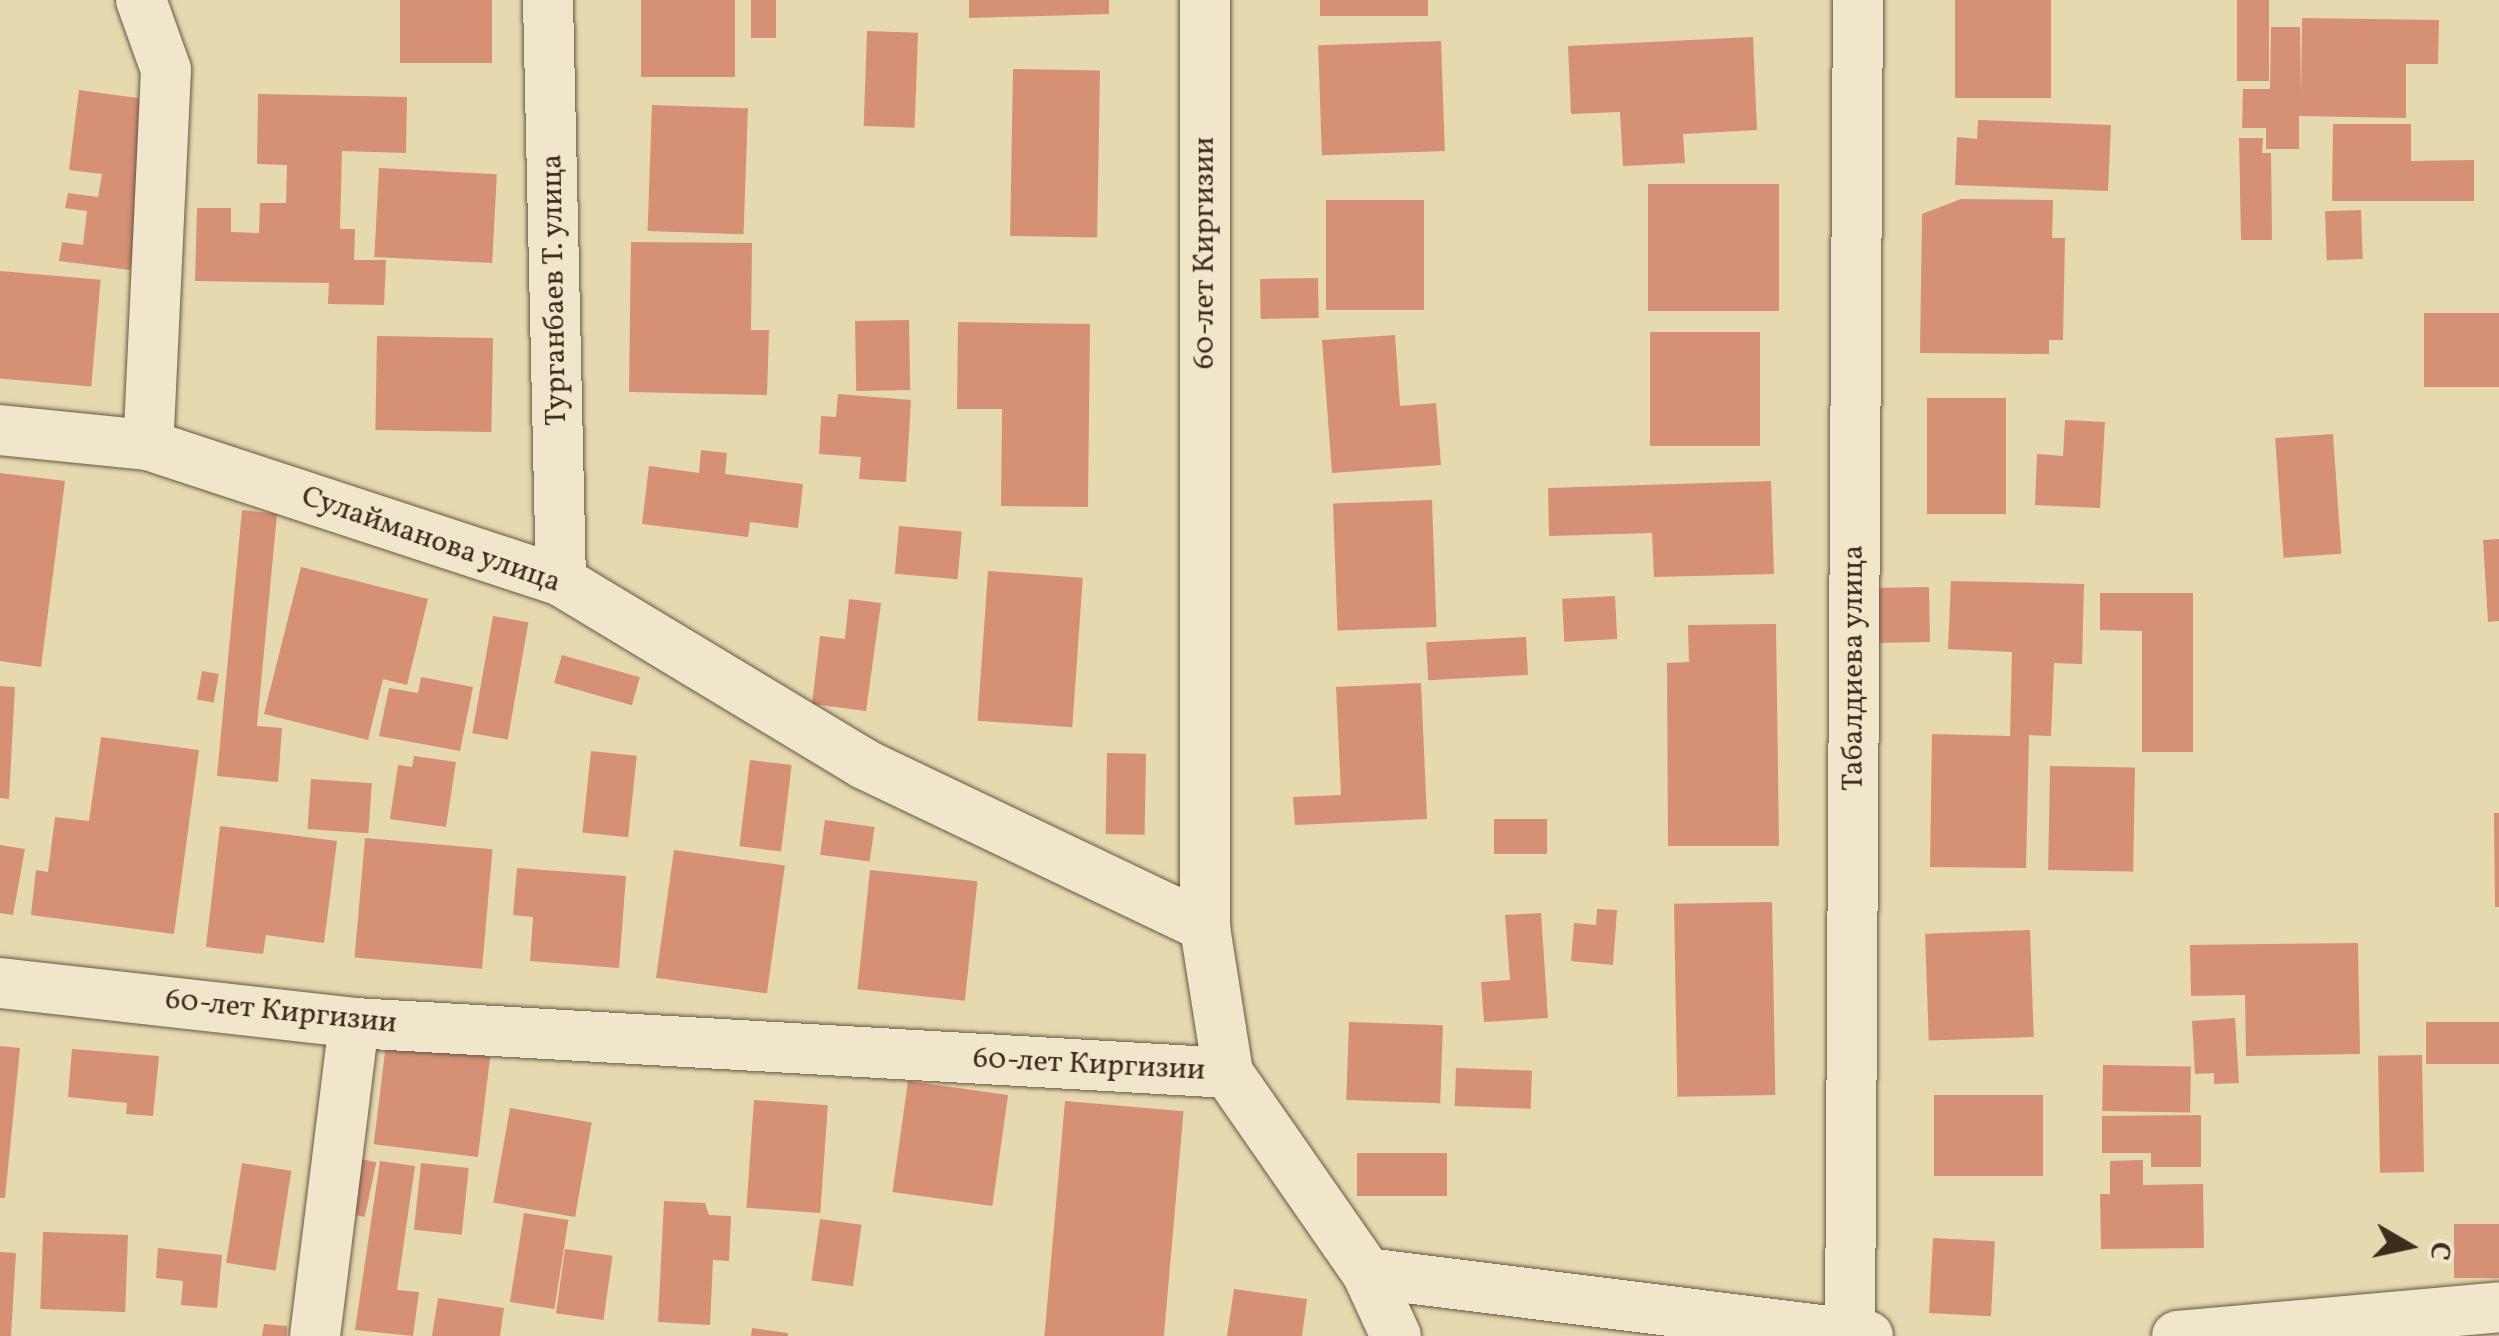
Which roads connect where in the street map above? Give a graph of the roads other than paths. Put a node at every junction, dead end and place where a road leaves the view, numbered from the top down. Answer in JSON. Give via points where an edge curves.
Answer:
{"nodes":[{"id":1,"x":141,"y":0,"type":"edge"},
{"id":2,"x":548,"y":0,"type":"edge"},
{"id":3,"x":1205,"y":0,"type":"edge"},
{"id":4,"x":1858,"y":0,"type":"edge"},
{"id":5,"x":0,"y":430,"type":"edge"},
{"id":6,"x":148,"y":445,"type":"junction"},
{"id":7,"x":562,"y":581,"type":"junction"},
{"id":8,"x":1205,"y":927,"type":"junction"},
{"id":9,"x":0,"y":983,"type":"edge"},
{"id":10,"x":354,"y":1022,"type":"junction"},
{"id":11,"x":1228,"y":1073,"type":"junction"},
{"id":12,"x":1367,"y":1273,"type":"junction"},
{"id":13,"x":2499,"y":1307,"type":"edge"},
{"id":14,"x":1856,"y":1335,"type":"edge"},
{"id":15,"x":315,"y":1336,"type":"edge"},
{"id":16,"x":1396,"y":1336,"type":"edge"},
{"id":17,"x":2178,"y":1336,"type":"edge"}],
"edges":[{"from":1,"to":6,"type":"street","via":[[166,70]]},
{"from":2,"to":7,"type":"street","name":"Турганбаев Т. улица"},
{"from":3,"to":8,"type":"street","name":"60-лет Киргизии"},
{"from":4,"to":14,"type":"street","name":"Табалдиева улица"},
{"from":5,"to":6,"type":"street","name":"Сулайманова улица"},
{"from":6,"to":7,"type":"street","name":"Сулайманова улица"},
{"from":7,"to":8,"type":"street","name":"Сулайманова улица","via":[[864,764]]},
{"from":8,"to":11,"type":"street","name":"60-лет Киргизии"},
{"from":9,"to":10,"type":"street","name":"60-лет Киргизии"},
{"from":10,"to":11,"type":"street","name":"60-лет Киргизии"},
{"from":10,"to":15,"type":"street"},
{"from":11,"to":12,"type":"street"},
{"from":12,"to":14,"type":"street"},
{"from":12,"to":16,"type":"street"},
{"from":13,"to":17,"type":"street"}]}
